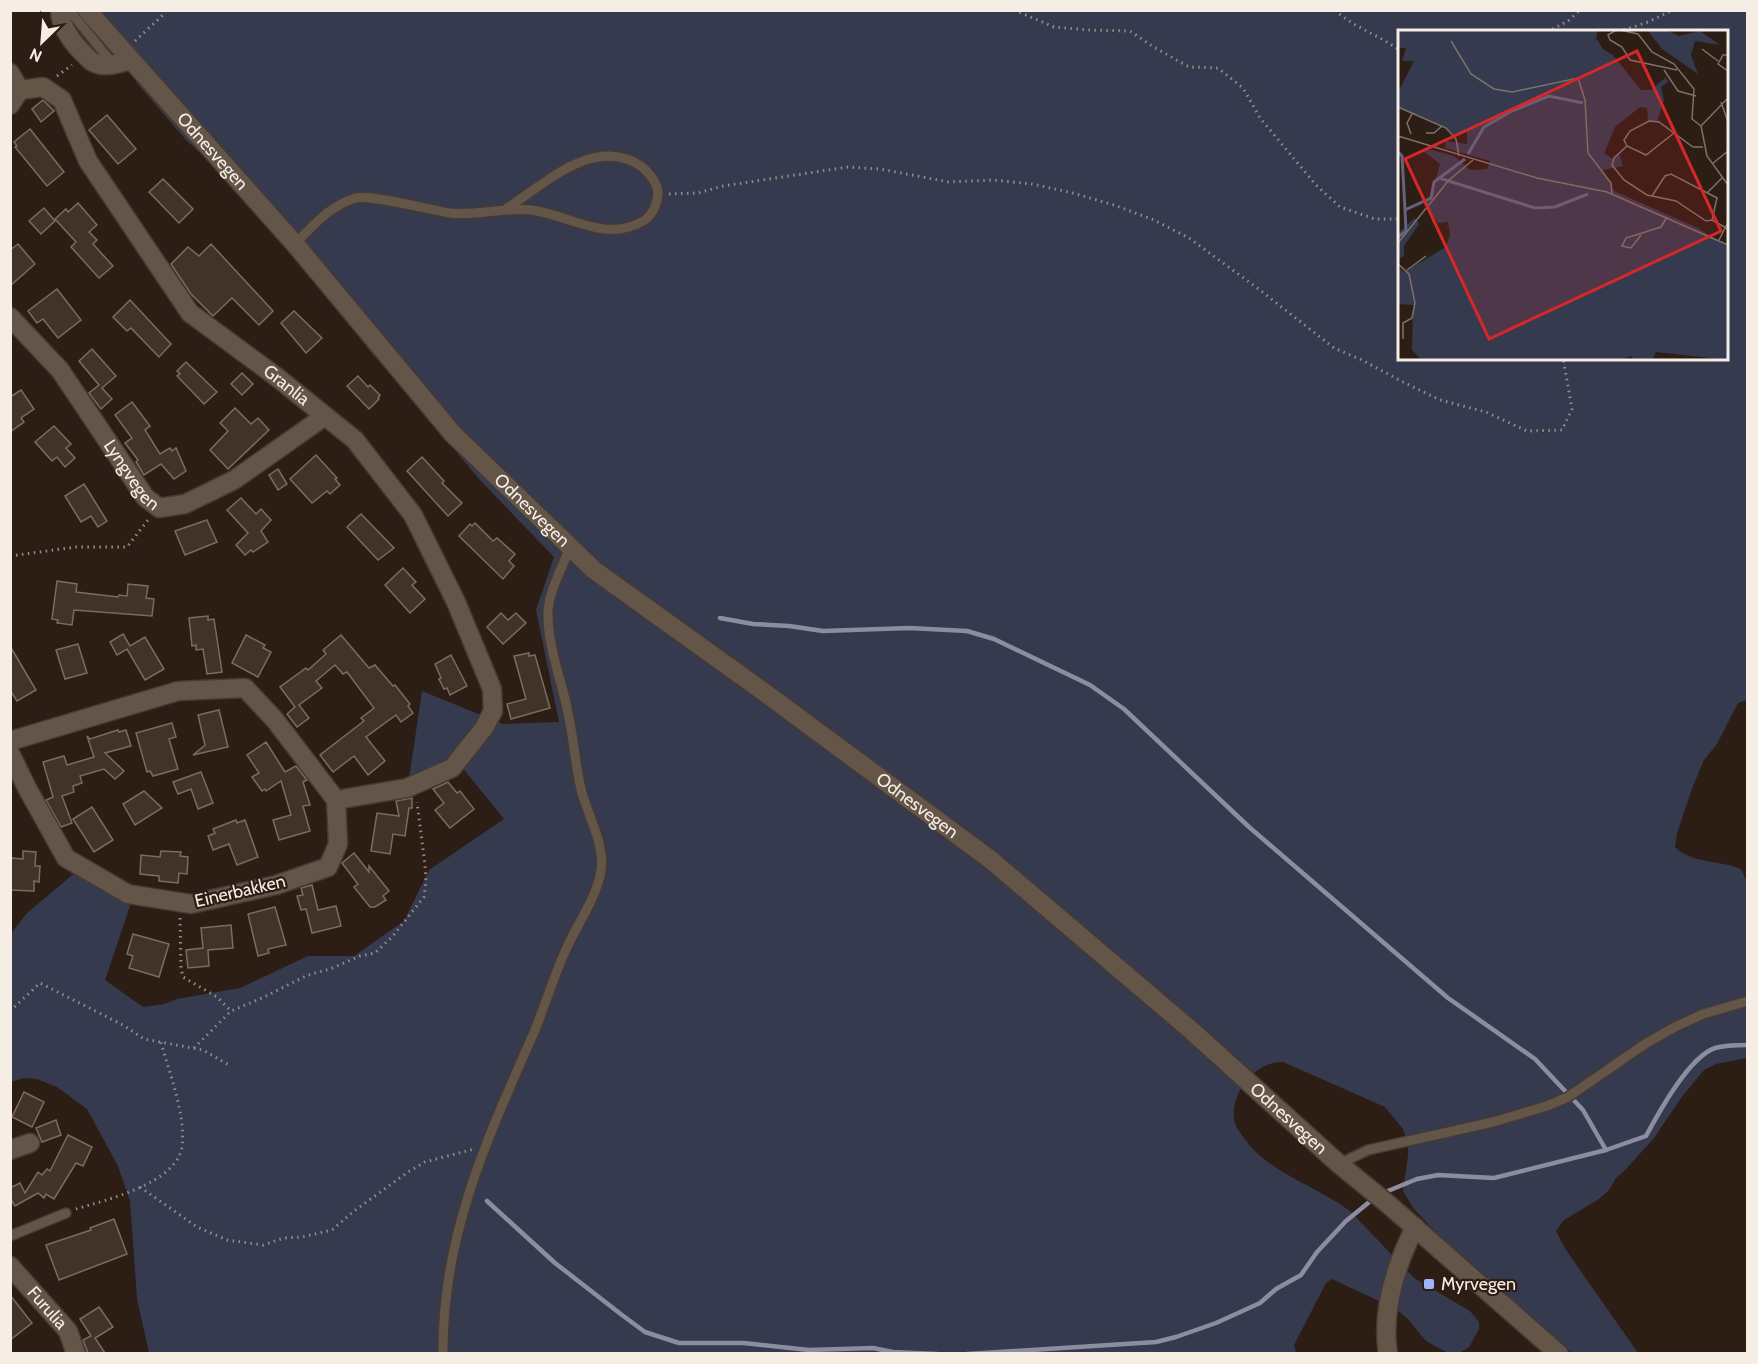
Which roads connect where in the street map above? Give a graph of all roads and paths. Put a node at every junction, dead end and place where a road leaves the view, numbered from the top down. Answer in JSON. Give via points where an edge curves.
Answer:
{"nodes":[{"id":1,"x":60,"y":10,"type":"edge"},
{"id":2,"x":69,"y":10,"type":"edge"},
{"id":3,"x":87,"y":10,"type":"edge"},
{"id":4,"x":165,"y":10,"type":"edge"},
{"id":5,"x":1014,"y":10,"type":"edge"},
{"id":6,"x":1335,"y":10,"type":"edge"},
{"id":7,"x":1580,"y":10,"type":"edge"},
{"id":8,"x":1673,"y":10,"type":"edge"},
{"id":9,"x":1550,"y":30,"type":"edge"},
{"id":10,"x":1624,"y":30,"type":"edge"},
{"id":11,"x":1398,"y":50,"type":"edge"},
{"id":12,"x":123,"y":60,"type":"junction"},
{"id":13,"x":10,"y":74,"type":"edge"},
{"id":14,"x":15,"y":97,"type":"edge"},
{"id":15,"x":658,"y":194,"type":"junction"},
{"id":16,"x":507,"y":208,"type":"junction"},
{"id":17,"x":1398,"y":219,"type":"edge"},
{"id":18,"x":295,"y":244,"type":"junction"},
{"id":19,"x":10,"y":317,"type":"edge"},
{"id":20,"x":1563,"y":360,"type":"edge"},
{"id":21,"x":325,"y":416,"type":"junction"},
{"id":22,"x":159,"y":508,"type":"junction"},
{"id":23,"x":570,"y":547,"type":"junction"},
{"id":24,"x":10,"y":556,"type":"edge"},
{"id":25,"x":10,"y":741,"type":"edge"},
{"id":26,"x":10,"y":753,"type":"edge"},
{"id":27,"x":416,"y":784,"type":"junction"},
{"id":28,"x":336,"y":800,"type":"junction"},
{"id":29,"x":181,"y":903,"type":"junction"},
{"id":30,"x":1748,"y":1001,"type":"edge"},
{"id":31,"x":10,"y":1011,"type":"edge"},
{"id":32,"x":231,"y":1011,"type":"junction"},
{"id":33,"x":161,"y":1042,"type":"junction"},
{"id":34,"x":194,"y":1048,"type":"junction"},
{"id":35,"x":229,"y":1065,"type":"dead end"},
{"id":36,"x":30,"y":1143,"type":"dead end"},
{"id":37,"x":484,"y":1147,"type":"junction"},
{"id":38,"x":10,"y":1150,"type":"edge"},
{"id":39,"x":1339,"y":1164,"type":"junction"},
{"id":40,"x":140,"y":1187,"type":"junction"},
{"id":41,"x":66,"y":1213,"type":"joint"},
{"id":42,"x":1415,"y":1227,"type":"junction"},
{"id":43,"x":10,"y":1236,"type":"edge"},
{"id":44,"x":10,"y":1266,"type":"edge"},
{"id":45,"x":76,"y":1353,"type":"edge"},
{"id":46,"x":443,"y":1353,"type":"edge"},
{"id":47,"x":1388,"y":1353,"type":"edge"},
{"id":48,"x":1559,"y":1353,"type":"edge"}],
"edges":[{"from":1,"to":12,"type":"street","via":[[64,30],[96,64]]},
{"from":2,"to":12,"type":"lane"},
{"from":3,"to":12,"type":"street","name":"Odnesvegen"},
{"from":4,"to":12,"type":"path","via":[[139,36]]},
{"from":5,"to":17,"type":"path","via":[[1054,27],[1130,31],[1189,67],[1218,68],[1243,88],[1260,117],[1316,185],[1340,207],[1375,219]]},
{"from":6,"to":11,"type":"path"},
{"from":7,"to":9,"type":"path"},
{"from":8,"to":10,"type":"path"},
{"from":12,"to":18,"type":"street","name":"Odnesvegen"},
{"from":13,"to":14,"type":"street"},
{"from":14,"to":21,"type":"street","name":"Granlia","via":[[43,87],[62,100],[88,161],[190,314]]},
{"from":15,"to":16,"type":"lane","via":[[649,217],[614,231],[533,210]]},
{"from":15,"to":16,"type":"lane","via":[[646,170],[625,158],[611,156],[565,168]]},
{"from":15,"to":20,"type":"path","via":[[698,193],[848,167],[949,182],[993,180],[1032,184],[1114,205],[1154,220],[1189,238],[1334,348],[1440,400],[1486,412],[1527,431],[1562,430],[1572,409]]},
{"from":16,"to":18,"type":"lane","via":[[453,213],[358,197],[328,210]]},
{"from":18,"to":23,"type":"street","name":"Odnesvegen","via":[[453,434]]},
{"from":19,"to":22,"type":"street","name":"Lyngvegen","via":[[60,369],[145,497]]},
{"from":21,"to":22,"type":"street","name":"Lyngvegen","via":[[234,480],[185,504]]},
{"from":21,"to":27,"type":"street","name":"Granlia","via":[[355,440],[413,515],[456,602],[492,689],[493,711],[484,728],[452,768]]},
{"from":22,"to":24,"type":"path","via":[[127,547],[76,547]]},
{"from":23,"to":37,"type":"lane","via":[[548,616],[575,768],[601,849],[601,873]]},
{"from":23,"to":39,"type":"street","name":"Odnesvegen","via":[[594,570],[991,860],[1192,1031]]},
{"from":25,"to":28,"type":"street","via":[[178,691],[245,688],[275,720]]},
{"from":26,"to":29,"type":"street","name":"Einerbakken","via":[[66,858],[128,894]]},
{"from":27,"to":28,"type":"street"},
{"from":27,"to":32,"type":"path","via":[[426,882],[424,897],[417,908],[375,953],[308,975]]},
{"from":28,"to":29,"type":"street","name":"Einerbakken","via":[[338,844],[328,867],[276,885]]},
{"from":29,"to":32,"type":"path","via":[[183,976],[217,997]]},
{"from":30,"to":39,"type":"lane","via":[[1675,1027],[1568,1097],[1547,1106],[1368,1150]]},
{"from":31,"to":33,"type":"path","via":[[40,983],[144,1039]]},
{"from":32,"to":34,"type":"path"},
{"from":33,"to":34,"type":"path"},
{"from":33,"to":40,"type":"path","via":[[182,1127],[182,1148],[173,1166]]},
{"from":34,"to":35,"type":"path"},
{"from":36,"to":38,"type":"street"},
{"from":37,"to":40,"type":"path","via":[[425,1162],[332,1230],[263,1245],[227,1240],[197,1227]]},
{"from":37,"to":46,"type":"lane","via":[[454,1244]]},
{"from":39,"to":42,"type":"street","name":"Odnesvegen"},
{"from":40,"to":41,"type":"path"},
{"from":41,"to":43,"type":"lane"},
{"from":42,"to":47,"type":"street","via":[[1391,1293]]},
{"from":42,"to":48,"type":"street","name":"Odnesvegen"},
{"from":44,"to":45,"type":"street","name":"Furulia","via":[[68,1331]]}]}
